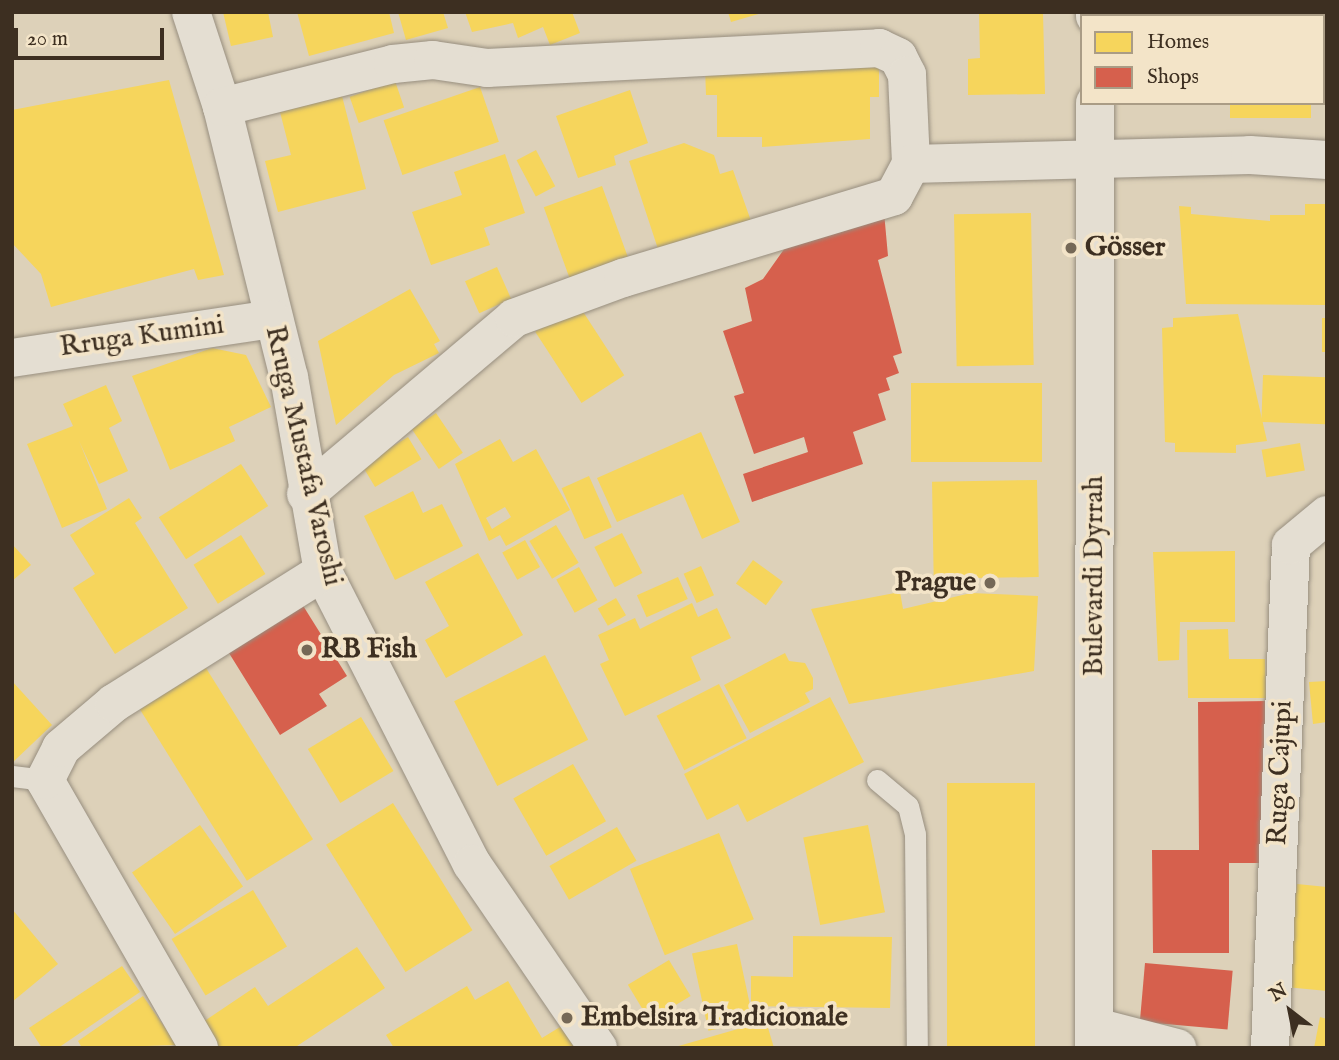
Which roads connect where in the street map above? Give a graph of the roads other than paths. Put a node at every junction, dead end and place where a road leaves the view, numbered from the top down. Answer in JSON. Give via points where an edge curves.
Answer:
{"nodes":[{"id":1,"x":191,"y":12,"type":"edge"},
{"id":2,"x":1095,"y":105,"type":"edge"},
{"id":3,"x":222,"y":107,"type":"junction"},
{"id":4,"x":1095,"y":160,"type":"junction"},
{"id":5,"x":1327,"y":160,"type":"edge"},
{"id":6,"x":911,"y":164,"type":"junction"},
{"id":7,"x":272,"y":319,"type":"junction"},
{"id":8,"x":28,"y":355,"type":"edge"},
{"id":9,"x":306,"y":494,"type":"junction"},
{"id":10,"x":1327,"y":515,"type":"edge"},
{"id":11,"x":323,"y":572,"type":"junction"},
{"id":12,"x":28,"y":778,"type":"edge"},
{"id":13,"x":877,"y":780,"type":"dead end"},
{"id":14,"x":1094,"y":1037,"type":"edge"},
{"id":15,"x":199,"y":1048,"type":"edge"},
{"id":16,"x":598,"y":1048,"type":"edge"},
{"id":17,"x":917,"y":1048,"type":"edge"},
{"id":18,"x":1177,"y":1048,"type":"edge"},
{"id":19,"x":1270,"y":1048,"type":"edge"}],
"edges":[{"from":1,"to":3,"type":"street","name":"Rruga Mustafa Varoshi"},
{"from":2,"to":4,"type":"street","name":"Bulevardi Dyrrah"},
{"from":3,"to":6,"type":"street","via":[[406,62],[487,68],[879,48],[898,57],[907,75]]},
{"from":3,"to":7,"type":"street","name":"Rruga Mustafa Varoshi"},
{"from":4,"to":5,"type":"street"},
{"from":4,"to":6,"type":"street"},
{"from":4,"to":14,"type":"street","name":"Bulevardi Dyrrah"},
{"from":6,"to":9,"type":"street","via":[[894,196],[623,278],[514,318]]},
{"from":7,"to":8,"type":"street","name":"Rruga Kumini"},
{"from":7,"to":9,"type":"street","name":"Rruga Mustafa Varoshi","via":[[289,377]]},
{"from":9,"to":11,"type":"street","name":"Rruga Mustafa Varoshi"},
{"from":10,"to":19,"type":"street","name":"Ruga Cajupi","via":[[1291,545]]},
{"from":11,"to":12,"type":"street","via":[[114,703]]},
{"from":11,"to":16,"type":"street","name":"Rruga Mustafa Varoshi","via":[[471,864]]},
{"from":12,"to":15,"type":"street"},
{"from":13,"to":17,"type":"lane","via":[[908,806],[915,834]]},
{"from":14,"to":18,"type":"street"}]}
